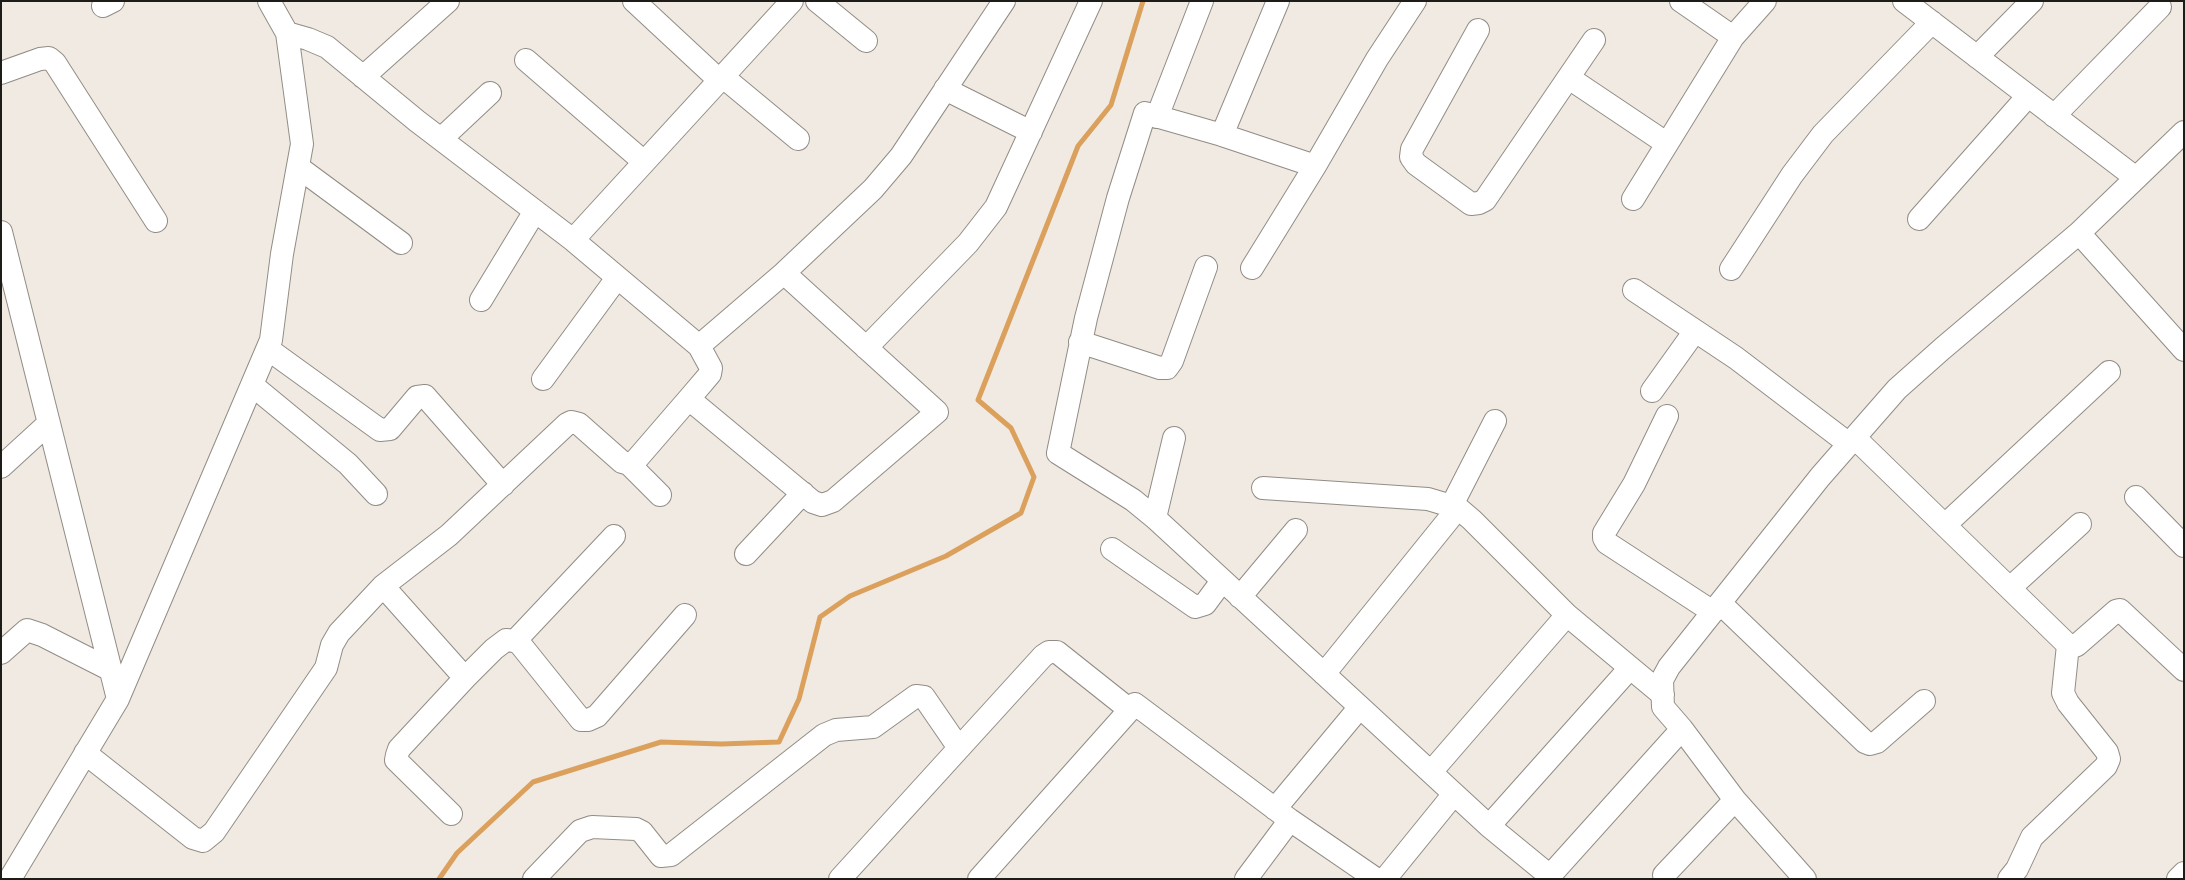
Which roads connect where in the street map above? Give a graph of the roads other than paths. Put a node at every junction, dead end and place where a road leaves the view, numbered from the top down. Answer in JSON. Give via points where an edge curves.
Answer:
{"nodes":[{"id":1,"x":269,"y":1,"type":"edge"},
{"id":2,"x":448,"y":1,"type":"edge"},
{"id":3,"x":634,"y":1,"type":"edge"},
{"id":4,"x":792,"y":1,"type":"edge"},
{"id":5,"x":817,"y":1,"type":"edge"},
{"id":6,"x":1004,"y":1,"type":"edge"},
{"id":7,"x":1091,"y":1,"type":"edge"},
{"id":8,"x":1202,"y":1,"type":"edge"},
{"id":9,"x":1278,"y":1,"type":"edge"},
{"id":10,"x":1415,"y":1,"type":"edge"},
{"id":11,"x":1681,"y":1,"type":"edge"},
{"id":12,"x":1765,"y":1,"type":"edge"},
{"id":13,"x":1905,"y":1,"type":"edge"},
{"id":14,"x":2032,"y":1,"type":"edge"},
{"id":15,"x":2160,"y":7,"type":"dead end"},
{"id":16,"x":1932,"y":22,"type":"junction"},
{"id":17,"x":1478,"y":30,"type":"dead end"},
{"id":18,"x":286,"y":33,"type":"junction"},
{"id":19,"x":1733,"y":37,"type":"junction"},
{"id":20,"x":1594,"y":40,"type":"dead end"},
{"id":21,"x":866,"y":41,"type":"dead end"},
{"id":22,"x":1977,"y":57,"type":"junction"},
{"id":23,"x":526,"y":60,"type":"dead end"},
{"id":24,"x":1,"y":73,"type":"edge"},
{"id":25,"x":363,"y":77,"type":"junction"},
{"id":26,"x":720,"y":78,"type":"junction"},
{"id":27,"x":1569,"y":78,"type":"junction"},
{"id":28,"x":945,"y":89,"type":"junction"},
{"id":29,"x":490,"y":93,"type":"dead end"},
{"id":30,"x":2028,"y":96,"type":"junction"},
{"id":31,"x":1157,"y":116,"type":"junction"},
{"id":32,"x":2054,"y":116,"type":"junction"},
{"id":33,"x":1031,"y":132,"type":"junction"},
{"id":34,"x":2184,"y":132,"type":"edge"},
{"id":35,"x":1222,"y":135,"type":"junction"},
{"id":36,"x":440,"y":139,"type":"junction"},
{"id":37,"x":798,"y":139,"type":"dead end"},
{"id":38,"x":1666,"y":143,"type":"junction"},
{"id":39,"x":644,"y":162,"type":"junction"},
{"id":40,"x":1315,"y":166,"type":"junction"},
{"id":41,"x":298,"y":167,"type":"junction"},
{"id":42,"x":2136,"y":178,"type":"junction"},
{"id":43,"x":1633,"y":199,"type":"dead end"},
{"id":44,"x":535,"y":211,"type":"junction"},
{"id":45,"x":1919,"y":219,"type":"dead end"},
{"id":46,"x":156,"y":221,"type":"dead end"},
{"id":47,"x":1,"y":232,"type":"edge"},
{"id":48,"x":2079,"y":233,"type":"junction"},
{"id":49,"x":573,"y":240,"type":"junction"},
{"id":50,"x":401,"y":243,"type":"dead end"},
{"id":51,"x":5,"y":263,"type":"edge"},
{"id":52,"x":1206,"y":267,"type":"dead end"},
{"id":53,"x":1252,"y":268,"type":"dead end"},
{"id":54,"x":1731,"y":269,"type":"dead end"},
{"id":55,"x":784,"y":273,"type":"junction"},
{"id":56,"x":617,"y":278,"type":"junction"},
{"id":57,"x":1634,"y":290,"type":"dead end"},
{"id":58,"x":481,"y":300,"type":"dead end"},
{"id":59,"x":1695,"y":331,"type":"junction"},
{"id":60,"x":1080,"y":342,"type":"junction"},
{"id":61,"x":699,"y":346,"type":"junction"},
{"id":62,"x":866,"y":348,"type":"junction"},
{"id":63,"x":268,"y":349,"type":"junction"},
{"id":64,"x":2184,"y":350,"type":"edge"},
{"id":65,"x":2109,"y":372,"type":"dead end"},
{"id":66,"x":543,"y":379,"type":"dead end"},
{"id":67,"x":252,"y":385,"type":"junction"},
{"id":68,"x":1652,"y":391,"type":"dead end"},
{"id":69,"x":690,"y":399,"type":"junction"},
{"id":70,"x":1667,"y":416,"type":"dead end"},
{"id":71,"x":1495,"y":421,"type":"dead end"},
{"id":72,"x":49,"y":423,"type":"junction"},
{"id":73,"x":1174,"y":438,"type":"dead end"},
{"id":74,"x":1852,"y":441,"type":"junction"},
{"id":75,"x":629,"y":464,"type":"junction"},
{"id":76,"x":1,"y":467,"type":"edge"},
{"id":77,"x":503,"y":486,"type":"junction"},
{"id":78,"x":1263,"y":488,"type":"dead end"},
{"id":79,"x":803,"y":493,"type":"junction"},
{"id":80,"x":376,"y":494,"type":"dead end"},
{"id":81,"x":660,"y":495,"type":"dead end"},
{"id":82,"x":2136,"y":497,"type":"dead end"},
{"id":83,"x":1455,"y":507,"type":"junction"},
{"id":84,"x":1155,"y":518,"type":"junction"},
{"id":85,"x":2080,"y":524,"type":"dead end"},
{"id":86,"x":1945,"y":525,"type":"junction"},
{"id":87,"x":1296,"y":530,"type":"dead end"},
{"id":88,"x":614,"y":536,"type":"dead end"},
{"id":89,"x":2184,"y":546,"type":"edge"},
{"id":90,"x":1112,"y":549,"type":"dead end"},
{"id":91,"x":746,"y":554,"type":"dead end"},
{"id":92,"x":1222,"y":581,"type":"junction"},
{"id":93,"x":383,"y":586,"type":"junction"},
{"id":94,"x":2010,"y":588,"type":"junction"},
{"id":95,"x":1240,"y":597,"type":"junction"},
{"id":96,"x":1716,"y":608,"type":"junction"},
{"id":97,"x":685,"y":615,"type":"dead end"},
{"id":98,"x":1567,"y":615,"type":"junction"},
{"id":99,"x":515,"y":641,"type":"junction"},
{"id":100,"x":2068,"y":645,"type":"junction"},
{"id":101,"x":1,"y":653,"type":"edge"},
{"id":102,"x":1630,"y":668,"type":"junction"},
{"id":103,"x":111,"y":670,"type":"junction"},
{"id":104,"x":2184,"y":670,"type":"edge"},
{"id":105,"x":1324,"y":674,"type":"junction"},
{"id":106,"x":465,"y":678,"type":"junction"},
{"id":107,"x":1663,"y":695,"type":"junction"},
{"id":108,"x":118,"y":699,"type":"junction"},
{"id":109,"x":1924,"y":701,"type":"dead end"},
{"id":110,"x":1360,"y":707,"type":"junction"},
{"id":111,"x":1130,"y":710,"type":"junction"},
{"id":112,"x":1682,"y":729,"type":"junction"},
{"id":113,"x":959,"y":748,"type":"junction"},
{"id":114,"x":85,"y":753,"type":"junction"},
{"id":115,"x":1431,"y":772,"type":"junction"},
{"id":116,"x":1454,"y":794,"type":"junction"},
{"id":117,"x":1735,"y":800,"type":"junction"},
{"id":118,"x":451,"y":814,"type":"dead end"},
{"id":119,"x":1283,"y":815,"type":"junction"},
{"id":120,"x":1489,"y":826,"type":"junction"},
{"id":121,"x":2184,"y":873,"type":"edge"},
{"id":122,"x":1664,"y":875,"type":"dead end"},
{"id":123,"x":1548,"y":877,"type":"edge"},
{"id":124,"x":10,"y":879,"type":"edge"},
{"id":125,"x":534,"y":879,"type":"edge"},
{"id":126,"x":840,"y":879,"type":"edge"},
{"id":127,"x":979,"y":879,"type":"edge"},
{"id":128,"x":1246,"y":879,"type":"edge"},
{"id":129,"x":1376,"y":879,"type":"edge"},
{"id":130,"x":1385,"y":879,"type":"edge"},
{"id":131,"x":1806,"y":879,"type":"edge"},
{"id":132,"x":2009,"y":879,"type":"edge"},
{"id":133,"x":2178,"y":879,"type":"edge"}],
"edges":[{"from":1,"to":18,"type":"street"},
{"from":2,"to":25,"type":"street"},
{"from":3,"to":26,"type":"street"},
{"from":4,"to":26,"type":"street"},
{"from":5,"to":21,"type":"street"},
{"from":6,"to":28,"type":"street"},
{"from":7,"to":33,"type":"street"},
{"from":8,"to":31,"type":"street"},
{"from":9,"to":35,"type":"street"},
{"from":10,"to":40,"type":"street","via":[[1377,59]]},
{"from":11,"to":19,"type":"street"},
{"from":12,"to":19,"type":"street"},
{"from":13,"to":16,"type":"street"},
{"from":14,"to":22,"type":"street"},
{"from":15,"to":32,"type":"street"},
{"from":16,"to":22,"type":"street"},
{"from":16,"to":54,"type":"street","via":[[1823,134],[1792,174]]},
{"from":17,"to":27,"type":"street","via":[[1412,150],[1411,157],[1416,164],[1471,204],[1485,200]]},
{"from":18,"to":25,"type":"street","via":[[327,47]]},
{"from":18,"to":41,"type":"street","via":[[302,144]]},
{"from":19,"to":38,"type":"street"},
{"from":20,"to":27,"type":"street"},
{"from":22,"to":30,"type":"street"},
{"from":23,"to":39,"type":"street"},
{"from":24,"to":46,"type":"street","via":[[40,59],[49,58],[55,63]]},
{"from":25,"to":36,"type":"street"},
{"from":26,"to":37,"type":"street"},
{"from":26,"to":39,"type":"street"},
{"from":27,"to":38,"type":"street"},
{"from":28,"to":33,"type":"street"},
{"from":28,"to":55,"type":"street","via":[[901,156],[873,190]]},
{"from":29,"to":36,"type":"street"},
{"from":30,"to":32,"type":"street"},
{"from":30,"to":45,"type":"street"},
{"from":31,"to":35,"type":"street"},
{"from":31,"to":60,"type":"street","via":[[1145,113],[1118,198]]},
{"from":32,"to":42,"type":"street"},
{"from":33,"to":62,"type":"street","via":[[1005,190],[984,224]]},
{"from":34,"to":42,"type":"street"},
{"from":35,"to":40,"type":"street"},
{"from":36,"to":44,"type":"street"},
{"from":38,"to":43,"type":"street"},
{"from":39,"to":49,"type":"street"},
{"from":40,"to":53,"type":"street"},
{"from":41,"to":50,"type":"street"},
{"from":41,"to":63,"type":"street"},
{"from":42,"to":48,"type":"street"},
{"from":44,"to":49,"type":"street"},
{"from":44,"to":58,"type":"street"},
{"from":47,"to":51,"type":"street"},
{"from":48,"to":64,"type":"street"},
{"from":48,"to":74,"type":"street","via":[[1897,389]]},
{"from":49,"to":56,"type":"street"},
{"from":51,"to":72,"type":"street"},
{"from":52,"to":60,"type":"street","via":[[1172,362],[1166,368]]},
{"from":55,"to":61,"type":"street"},
{"from":55,"to":62,"type":"street"},
{"from":56,"to":61,"type":"street"},
{"from":56,"to":66,"type":"street"},
{"from":57,"to":59,"type":"street"},
{"from":59,"to":68,"type":"street"},
{"from":59,"to":74,"type":"street"},
{"from":60,"to":84,"type":"street","via":[[1058,453],[1133,500]]},
{"from":61,"to":69,"type":"street","via":[[711,368],[710,374]]},
{"from":62,"to":79,"type":"street","via":[[937,412],[833,501],[822,505]]},
{"from":63,"to":67,"type":"street"},
{"from":63,"to":77,"type":"street","via":[[380,430],[390,429],[417,397],[425,396]]},
{"from":65,"to":86,"type":"street"},
{"from":67,"to":80,"type":"street","via":[[348,464]]},
{"from":67,"to":108,"type":"street"},
{"from":69,"to":75,"type":"street","via":[[636,460]]},
{"from":69,"to":79,"type":"street"},
{"from":70,"to":96,"type":"street","via":[[1634,484],[1604,533],[1604,538],[1606,543]]},
{"from":71,"to":83,"type":"street"},
{"from":72,"to":76,"type":"street"},
{"from":72,"to":103,"type":"street"},
{"from":73,"to":84,"type":"street"},
{"from":74,"to":86,"type":"street"},
{"from":74,"to":96,"type":"street","via":[[1820,477]]},
{"from":75,"to":77,"type":"street","via":[[622,462],[579,424],[571,422]]},
{"from":75,"to":81,"type":"street"},
{"from":77,"to":93,"type":"street","via":[[449,535]]},
{"from":78,"to":83,"type":"street","via":[[1428,499]]},
{"from":79,"to":91,"type":"street"},
{"from":82,"to":89,"type":"street"},
{"from":83,"to":98,"type":"street","via":[[1472,520]]},
{"from":83,"to":105,"type":"street"},
{"from":84,"to":92,"type":"street"},
{"from":85,"to":94,"type":"street"},
{"from":86,"to":94,"type":"street"},
{"from":87,"to":95,"type":"street"},
{"from":88,"to":99,"type":"street"},
{"from":90,"to":92,"type":"street","via":[[1195,607],[1206,604]]},
{"from":92,"to":95,"type":"street"},
{"from":93,"to":106,"type":"street"},
{"from":93,"to":114,"type":"street","via":[[339,633],[332,645],[326,668],[214,832],[203,841],[193,838]]},
{"from":94,"to":100,"type":"street"},
{"from":95,"to":105,"type":"street"},
{"from":96,"to":107,"type":"street","via":[[1669,667],[1662,680]]},
{"from":96,"to":109,"type":"street","via":[[1865,742],[1877,742]]},
{"from":97,"to":99,"type":"street","via":[[597,716],[588,720],[581,720]]},
{"from":98,"to":102,"type":"street"},
{"from":98,"to":115,"type":"street"},
{"from":99,"to":106,"type":"street","via":[[506,640]]},
{"from":100,"to":104,"type":"street","via":[[2077,645],[2120,610]]},
{"from":100,"to":132,"type":"street","via":[[2063,692],[2068,703],[2107,752],[2109,759],[2106,766],[2032,837],[2017,869]]},
{"from":101,"to":103,"type":"street","via":[[27,630]]},
{"from":102,"to":107,"type":"street"},
{"from":102,"to":120,"type":"street"},
{"from":103,"to":108,"type":"street"},
{"from":105,"to":110,"type":"street"},
{"from":106,"to":118,"type":"street","via":[[399,749],[396,760]]},
{"from":107,"to":112,"type":"street","via":[[1663,707]]},
{"from":108,"to":114,"type":"street"},
{"from":110,"to":115,"type":"street"},
{"from":110,"to":119,"type":"street"},
{"from":111,"to":113,"type":"street","via":[[1057,652],[1049,652]]},
{"from":111,"to":119,"type":"street","via":[[1135,704]]},
{"from":111,"to":127,"type":"street"},
{"from":112,"to":117,"type":"street"},
{"from":112,"to":123,"type":"street"},
{"from":113,"to":125,"type":"street","via":[[924,697],[916,696],[878,725],[836,730],[824,735],[671,855],[661,856],[642,832],[636,829],[592,826],[580,831]]},
{"from":113,"to":126,"type":"street"},
{"from":114,"to":124,"type":"street"},
{"from":115,"to":116,"type":"street"},
{"from":116,"to":120,"type":"street"},
{"from":116,"to":130,"type":"street"},
{"from":117,"to":122,"type":"street"},
{"from":117,"to":131,"type":"street"},
{"from":119,"to":128,"type":"street"},
{"from":119,"to":129,"type":"street"},
{"from":120,"to":123,"type":"street"},
{"from":121,"to":133,"type":"street"}]}
